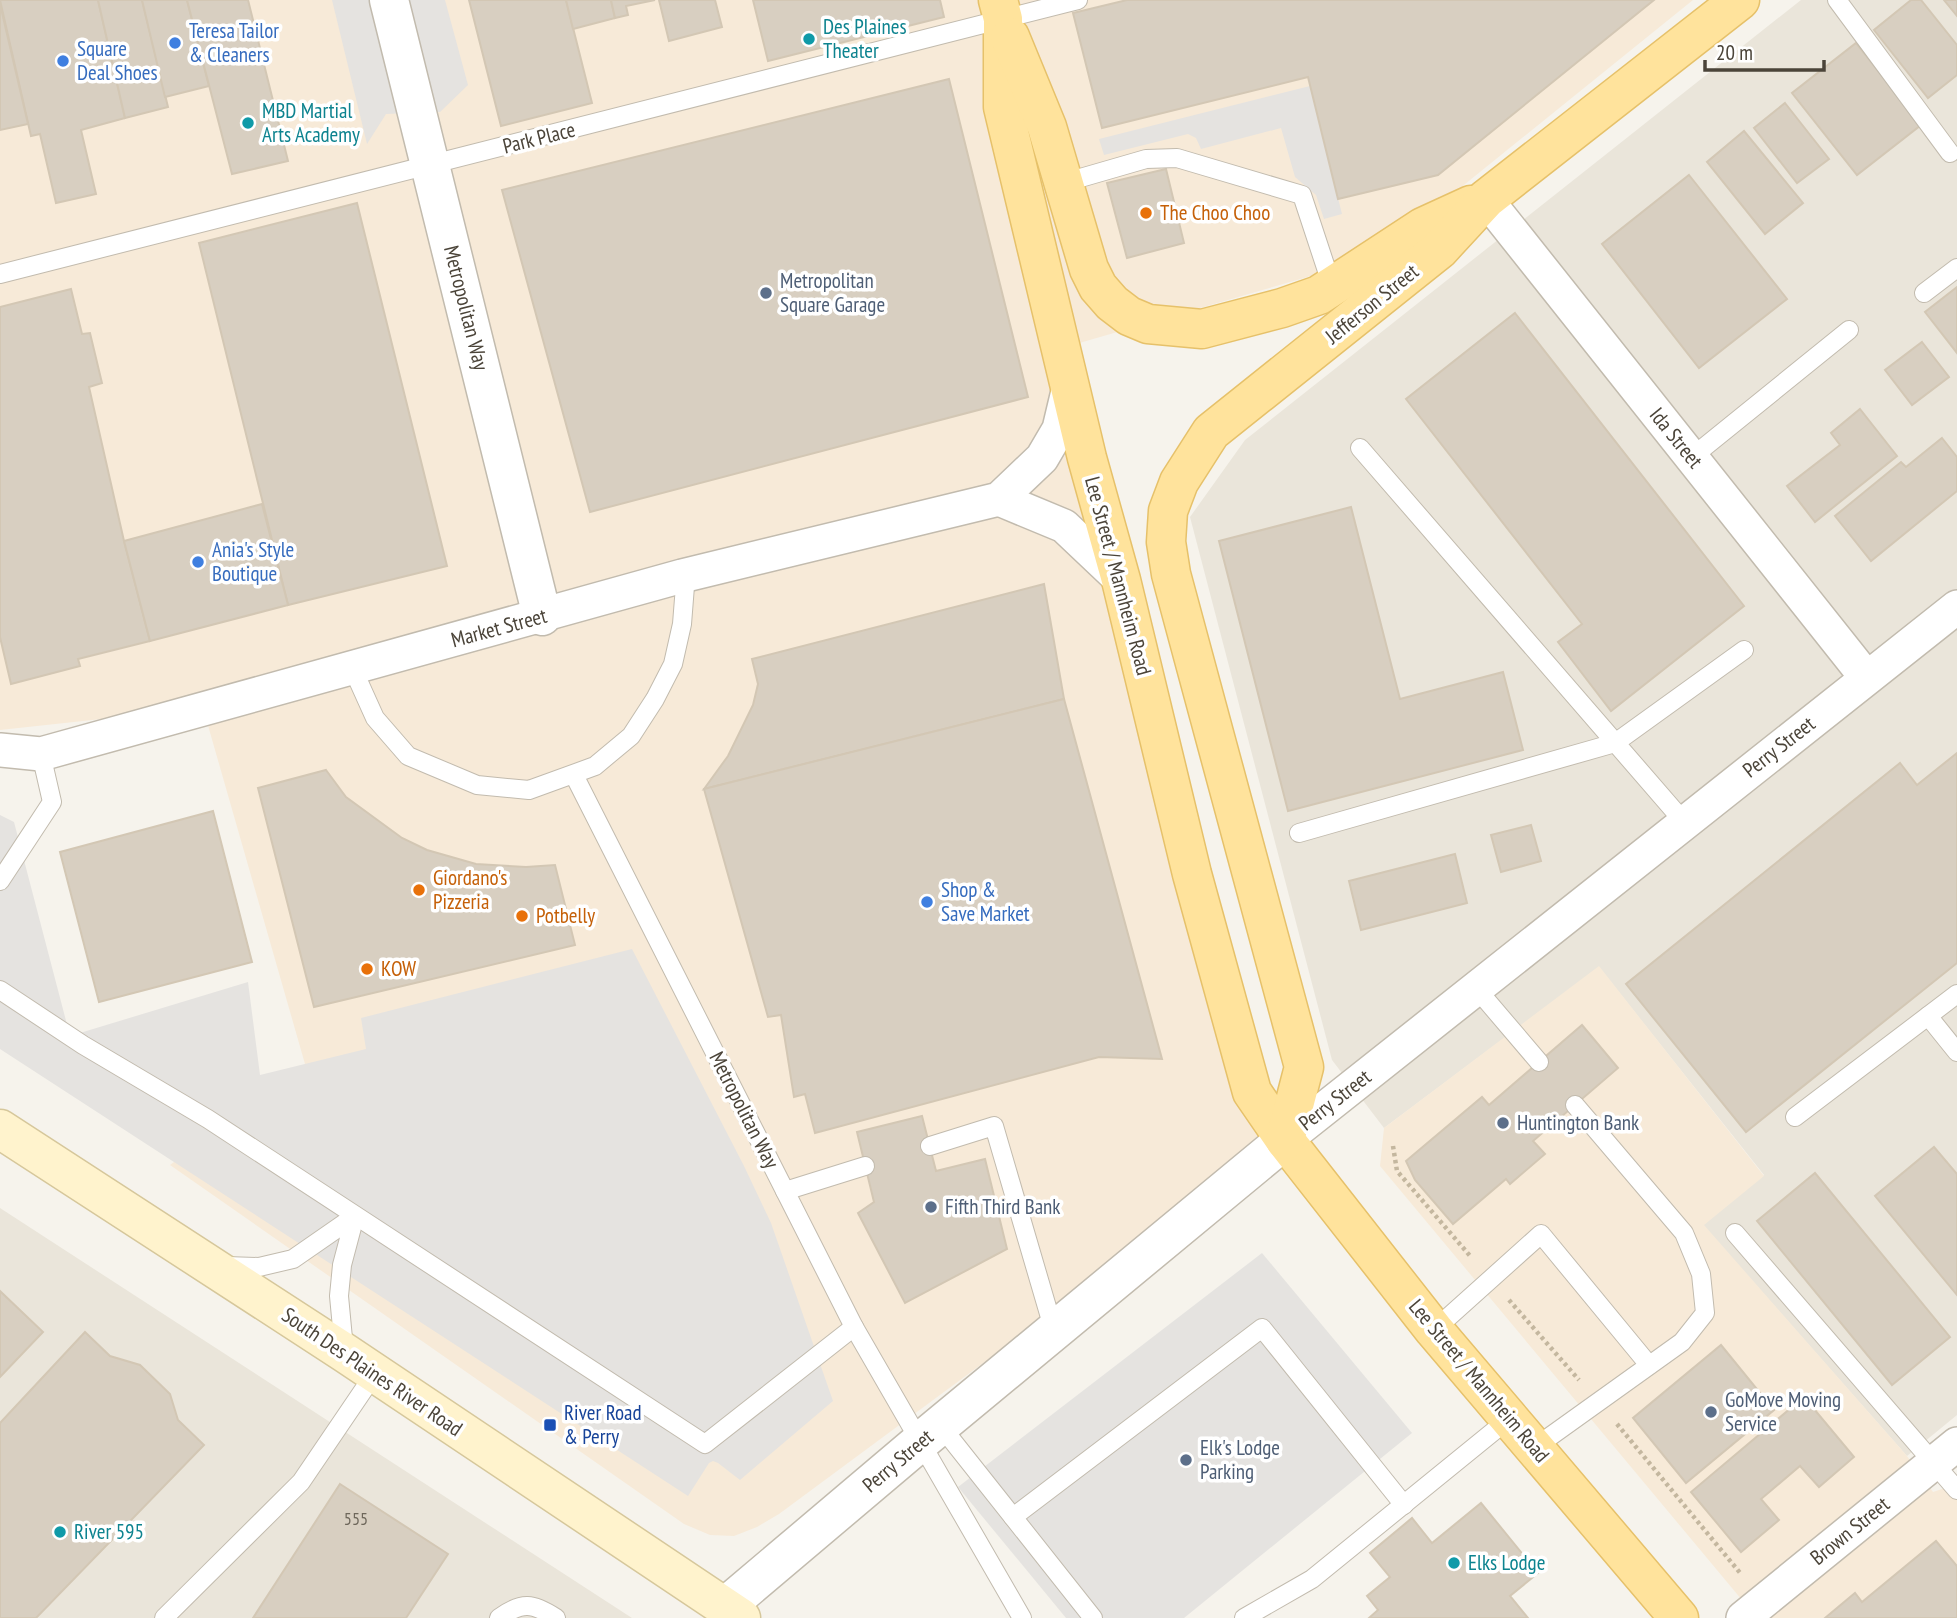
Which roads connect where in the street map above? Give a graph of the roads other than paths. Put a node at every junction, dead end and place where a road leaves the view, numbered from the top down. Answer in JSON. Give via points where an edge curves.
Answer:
{"nodes":[{"id":1,"x":389,"y":0,"type":"edge"},
{"id":2,"x":1078,"y":0,"type":"edge"},
{"id":3,"x":1740,"y":0,"type":"edge"},
{"id":4,"x":1836,"y":0,"type":"edge"},
{"id":5,"x":1000,"y":10,"type":"edge"},
{"id":6,"x":1950,"y":153,"type":"dead end"},
{"id":7,"x":430,"y":165,"type":"junction"},
{"id":8,"x":1063,"y":183,"type":"junction"},
{"id":9,"x":1486,"y":199,"type":"junction"},
{"id":10,"x":1957,"y":268,"type":"edge"},
{"id":11,"x":0,"y":274,"type":"edge"},
{"id":12,"x":1332,"y":286,"type":"junction"},
{"id":13,"x":1924,"y":293,"type":"dead end"},
{"id":14,"x":1849,"y":330,"type":"dead end"},
{"id":15,"x":1069,"y":387,"type":"junction"},
{"id":16,"x":1360,"y":448,"type":"dead end"},
{"id":17,"x":1692,"y":457,"type":"junction"},
{"id":18,"x":999,"y":499,"type":"junction"},
{"id":19,"x":682,"y":576,"type":"junction"},
{"id":20,"x":1121,"y":580,"type":"junction"},
{"id":21,"x":1957,"y":607,"type":"edge"},
{"id":22,"x":542,"y":616,"type":"junction"},
{"id":23,"x":1744,"y":649,"type":"dead end"},
{"id":24,"x":352,"y":667,"type":"junction"},
{"id":25,"x":1867,"y":677,"type":"junction"},
{"id":26,"x":1615,"y":743,"type":"junction"},
{"id":27,"x":0,"y":750,"type":"edge"},
{"id":28,"x":41,"y":754,"type":"junction"},
{"id":29,"x":574,"y":775,"type":"junction"},
{"id":30,"x":1684,"y":822,"type":"junction"},
{"id":31,"x":1299,"y":833,"type":"dead end"},
{"id":32,"x":0,"y":881,"type":"edge"},
{"id":33,"x":1476,"y":988,"type":"junction"},
{"id":34,"x":0,"y":990,"type":"edge"},
{"id":35,"x":1957,"y":994,"type":"edge"},
{"id":36,"x":1928,"y":1016,"type":"junction"},
{"id":37,"x":1957,"y":1052,"type":"edge"},
{"id":38,"x":1539,"y":1062,"type":"dead end"},
{"id":39,"x":1575,"y":1105,"type":"dead end"},
{"id":40,"x":1795,"y":1117,"type":"dead end"},
{"id":41,"x":0,"y":1129,"type":"edge"},
{"id":42,"x":1285,"y":1140,"type":"junction"},
{"id":43,"x":930,"y":1146,"type":"dead end"},
{"id":44,"x":865,"y":1166,"type":"dead end"},
{"id":45,"x":785,"y":1191,"type":"junction"},
{"id":46,"x":355,"y":1216,"type":"junction"},
{"id":47,"x":1735,"y":1233,"type":"dead end"},
{"id":48,"x":210,"y":1265,"type":"junction"},
{"id":49,"x":854,"y":1326,"type":"junction"},
{"id":50,"x":1434,"y":1330,"type":"junction"},
{"id":51,"x":1054,"y":1331,"type":"junction"},
{"id":52,"x":360,"y":1363,"type":"junction"},
{"id":53,"x":1649,"y":1365,"type":"junction"},
{"id":54,"x":1510,"y":1418,"type":"junction"},
{"id":55,"x":930,"y":1434,"type":"junction"},
{"id":56,"x":1534,"y":1447,"type":"junction"},
{"id":57,"x":1945,"y":1453,"type":"edge"},
{"id":58,"x":1957,"y":1490,"type":"edge"},
{"id":59,"x":1404,"y":1505,"type":"junction"},
{"id":60,"x":1583,"y":1506,"type":"junction"},
{"id":61,"x":1013,"y":1517,"type":"junction"},
{"id":62,"x":726,"y":1614,"type":"edge"},
{"id":63,"x":1247,"y":1617,"type":"edge"},
{"id":64,"x":164,"y":1618,"type":"edge"},
{"id":65,"x":499,"y":1618,"type":"edge"},
{"id":66,"x":556,"y":1618,"type":"edge"},
{"id":67,"x":1022,"y":1618,"type":"edge"},
{"id":68,"x":1093,"y":1618,"type":"edge"},
{"id":69,"x":1644,"y":1618,"type":"edge"},
{"id":70,"x":1679,"y":1618,"type":"edge"},
{"id":71,"x":1743,"y":1618,"type":"edge"}],
"edges":[{"from":1,"to":7,"type":"street","name":"Metropolitan Way"},
{"from":2,"to":5,"type":"lane","name":"Park Place"},
{"from":3,"to":9,"type":"main road","name":"Jefferson Street"},
{"from":4,"to":6,"type":"lane"},
{"from":5,"to":7,"type":"lane","name":"Park Place"},
{"from":5,"to":8,"type":"main road","via":[[1047,127]]},
{"from":5,"to":15,"type":"main road","name":"Lee Street / Mannheim Road","via":[[1003,107]]},
{"from":7,"to":11,"type":"lane","name":"Park Place"},
{"from":7,"to":22,"type":"street","name":"Metropolitan Way"},
{"from":8,"to":12,"type":"lane","via":[[1146,159],[1177,158],[1302,195]]},
{"from":8,"to":12,"type":"main road","via":[[1098,287],[1129,316],[1148,324],[1202,329],[1282,308]]},
{"from":9,"to":12,"type":"main road","via":[[1423,227]]},
{"from":9,"to":17,"type":"street","name":"Ida Street"},
{"from":9,"to":42,"type":"main road","name":"Jefferson Street","via":[[1439,250],[1211,432],[1179,482],[1168,511],[1166,542],[1184,628],[1304,1067]]},
{"from":10,"to":13,"type":"lane"},
{"from":14,"to":17,"type":"lane"},
{"from":15,"to":18,"type":"street","name":"Market Street","via":[[1059,429],[1042,458]]},
{"from":15,"to":20,"type":"main road","name":"Lee Street / Mannheim Road"},
{"from":16,"to":26,"type":"lane"},
{"from":17,"to":25,"type":"street","name":"Ida Street"},
{"from":18,"to":19,"type":"street","name":"Market Street"},
{"from":18,"to":20,"type":"street","via":[[1064,526]]},
{"from":19,"to":22,"type":"street","name":"Market Street"},
{"from":19,"to":29,"type":"lane","via":[[682,624],[673,664],[655,699],[631,736],[595,766]]},
{"from":20,"to":42,"type":"main road","name":"Lee Street / Mannheim Road","via":[[1192,874],[1252,1092]]},
{"from":21,"to":25,"type":"street","name":"Perry Street"},
{"from":22,"to":24,"type":"street","name":"Market Street"},
{"from":23,"to":26,"type":"lane"},
{"from":24,"to":28,"type":"street","name":"Market Street"},
{"from":24,"to":29,"type":"lane","via":[[375,718],[408,756],[477,785],[529,790]]},
{"from":25,"to":30,"type":"street","name":"Perry Street"},
{"from":26,"to":30,"type":"lane"},
{"from":26,"to":31,"type":"lane"},
{"from":27,"to":28,"type":"street","name":"Market Street"},
{"from":28,"to":32,"type":"lane","via":[[52,802]]},
{"from":29,"to":45,"type":"lane","name":"Metropolitan Way"},
{"from":30,"to":33,"type":"street","name":"Perry Street"},
{"from":33,"to":38,"type":"lane"},
{"from":33,"to":42,"type":"street","name":"Perry Street"},
{"from":34,"to":46,"type":"lane"},
{"from":35,"to":36,"type":"lane"},
{"from":36,"to":37,"type":"lane"},
{"from":36,"to":40,"type":"lane"},
{"from":39,"to":53,"type":"lane","via":[[1684,1233],[1701,1274],[1705,1313],[1682,1342]]},
{"from":41,"to":48,"type":"main road","name":"South Des Plaines River Road"},
{"from":42,"to":50,"type":"main road","name":"Lee Street / Mannheim Road"},
{"from":42,"to":51,"type":"street","name":"Perry Street"},
{"from":43,"to":51,"type":"lane","via":[[994,1126]]},
{"from":44,"to":45,"type":"lane"},
{"from":45,"to":49,"type":"lane","name":"Metropolitan Way"},
{"from":46,"to":48,"type":"lane","via":[[293,1259],[259,1267]]},
{"from":46,"to":49,"type":"lane","via":[[705,1444]]},
{"from":46,"to":52,"type":"lane","via":[[339,1296]]},
{"from":47,"to":57,"type":"lane"},
{"from":48,"to":52,"type":"main road","name":"South Des Plaines River Road"},
{"from":49,"to":55,"type":"lane","name":"Metropolitan Way"},
{"from":50,"to":53,"type":"lane","via":[[1541,1234]]},
{"from":50,"to":54,"type":"main road","name":"Lee Street / Mannheim Road"},
{"from":51,"to":55,"type":"street","name":"Perry Street"},
{"from":52,"to":62,"type":"main road","name":"South Des Plaines River Road"},
{"from":52,"to":64,"type":"lane","via":[[301,1482]]},
{"from":53,"to":56,"type":"lane"},
{"from":54,"to":56,"type":"main road","name":"Lee Street / Mannheim Road"},
{"from":54,"to":59,"type":"lane"},
{"from":55,"to":61,"type":"lane"},
{"from":55,"to":62,"type":"street","name":"Perry Street"},
{"from":55,"to":67,"type":"lane"},
{"from":56,"to":60,"type":"main road","name":"Lee Street / Mannheim Road"},
{"from":57,"to":58,"type":"lane"},
{"from":57,"to":71,"type":"street","name":"Brown Street"},
{"from":59,"to":61,"type":"lane","via":[[1262,1328]]},
{"from":59,"to":63,"type":"lane","via":[[1312,1580]]},
{"from":60,"to":69,"type":"main road"},
{"from":60,"to":70,"type":"main road","name":"Lee Street / Mannheim Road"},
{"from":61,"to":68,"type":"lane"},
{"from":65,"to":66,"type":"lane","via":[[515,1606],[540,1608]]}]}
